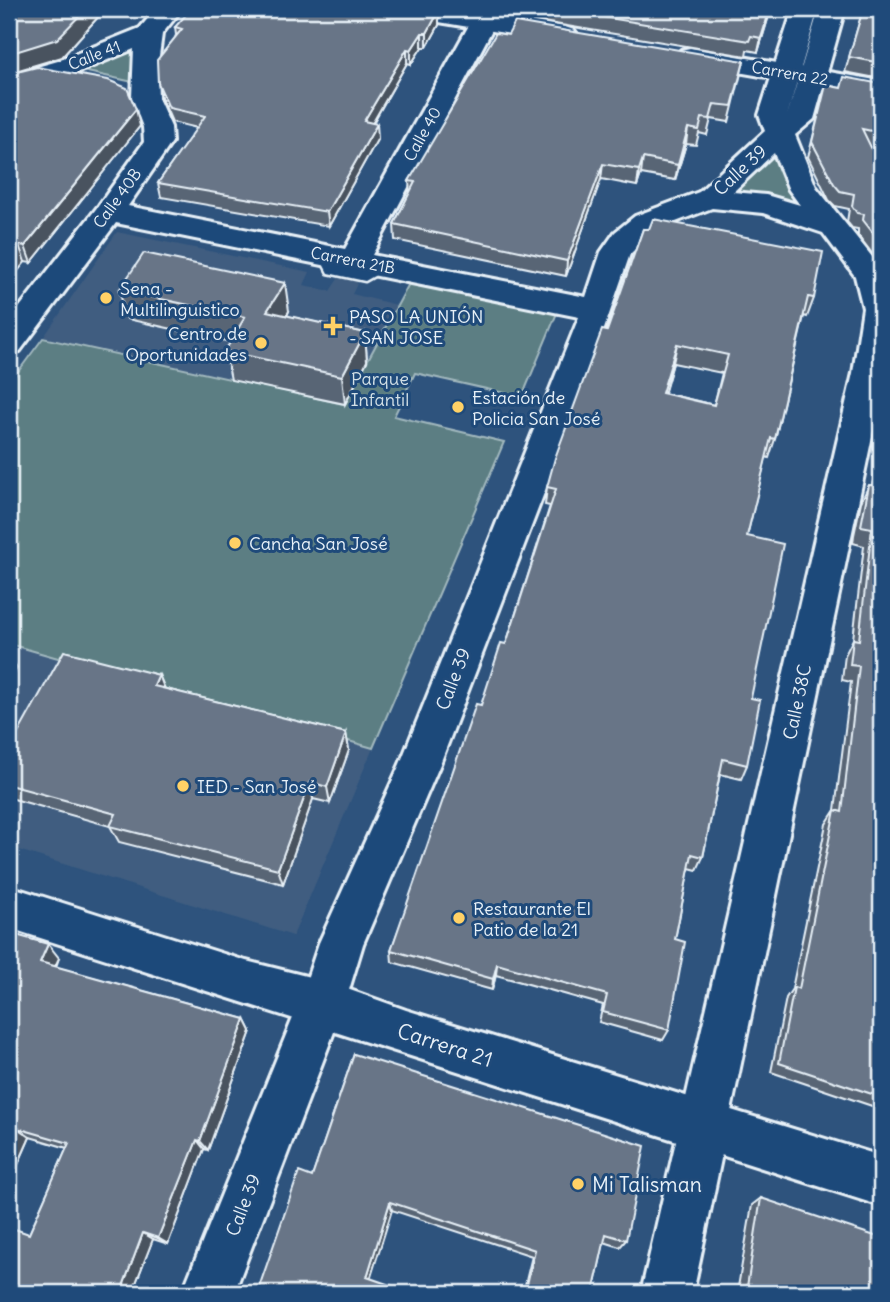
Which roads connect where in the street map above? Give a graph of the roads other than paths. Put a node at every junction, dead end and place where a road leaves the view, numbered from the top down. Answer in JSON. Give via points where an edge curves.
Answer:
{"nodes":[{"id":1,"x":169,"y":9,"type":"edge"},
{"id":2,"x":409,"y":9,"type":"edge"},
{"id":3,"x":805,"y":9,"type":"edge"},
{"id":4,"x":832,"y":9,"type":"edge"},
{"id":5,"x":487,"y":15,"type":"edge"},
{"id":6,"x":149,"y":33,"type":"junction"},
{"id":7,"x":593,"y":40,"type":"edge"},
{"id":8,"x":661,"y":51,"type":"edge"},
{"id":9,"x":784,"y":72,"type":"junction"},
{"id":10,"x":813,"y":77,"type":"junction"},
{"id":11,"x":21,"y":80,"type":"edge"},
{"id":12,"x":881,"y":89,"type":"edge"},
{"id":13,"x":145,"y":98,"type":"junction"},
{"id":14,"x":778,"y":134,"type":"junction"},
{"id":15,"x":709,"y":199,"type":"junction"},
{"id":16,"x":108,"y":212,"type":"junction"},
{"id":17,"x":833,"y":226,"type":"junction"},
{"id":18,"x":340,"y":257,"type":"junction"},
{"id":19,"x":597,"y":310,"type":"junction"},
{"id":20,"x":9,"y":344,"type":"edge"},
{"id":21,"x":875,"y":374,"type":"edge"},
{"id":22,"x":9,"y":907,"type":"edge"},
{"id":23,"x":322,"y":1003,"type":"junction"},
{"id":24,"x":703,"y":1128,"type":"junction"},
{"id":25,"x":881,"y":1181,"type":"edge"},
{"id":26,"x":208,"y":1293,"type":"edge"},
{"id":27,"x":667,"y":1293,"type":"edge"}],
"edges":[{"from":1,"to":6,"type":"street","name":"Calle 41"},
{"from":2,"to":5,"type":"street"},
{"from":3,"to":9,"type":"street","name":"Calle 39"},
{"from":4,"to":10,"type":"street","name":"Calle 39"},
{"from":5,"to":7,"type":"street"},
{"from":5,"to":18,"type":"street","name":"Calle 40"},
{"from":6,"to":11,"type":"street","name":"Calle 41"},
{"from":6,"to":13,"type":"street","name":"Calle 40B"},
{"from":8,"to":9,"type":"street","name":"Carrera 22"},
{"from":9,"to":10,"type":"street","name":"Carrera 22"},
{"from":9,"to":14,"type":"street","name":"Calle 39","via":[[773,115]]},
{"from":10,"to":12,"type":"street","name":"Carrera 22"},
{"from":10,"to":14,"type":"street","name":"Calle 39","via":[[800,119]]},
{"from":11,"to":13,"type":"street","via":[[68,76]]},
{"from":13,"to":16,"type":"street","name":"Calle 40B","via":[[158,142]]},
{"from":14,"to":15,"type":"street","name":"Calle 39"},
{"from":14,"to":17,"type":"street","name":"Calle 38C","via":[[803,190]]},
{"from":15,"to":17,"type":"street","via":[[766,204]]},
{"from":15,"to":19,"type":"street","name":"Calle 39","via":[[645,223],[626,239],[616,251]]},
{"from":16,"to":18,"type":"street","name":"Carrera 21B"},
{"from":16,"to":20,"type":"street","name":"Calle 40B"},
{"from":17,"to":21,"type":"street","name":"Calle 38C","via":[[859,258],[876,291]]},
{"from":18,"to":19,"type":"street","name":"Carrera 21B"},
{"from":19,"to":23,"type":"street","name":"Calle 39","via":[[420,764],[341,943]]},
{"from":21,"to":24,"type":"street","name":"Calle 38C"},
{"from":22,"to":23,"type":"street","name":"Carrera 21"},
{"from":23,"to":24,"type":"street","name":"Carrera 21"},
{"from":23,"to":26,"type":"street","name":"Calle 39"},
{"from":24,"to":25,"type":"street","name":"Carrera 21"},
{"from":24,"to":27,"type":"street","name":"Calle 38C"}]}
